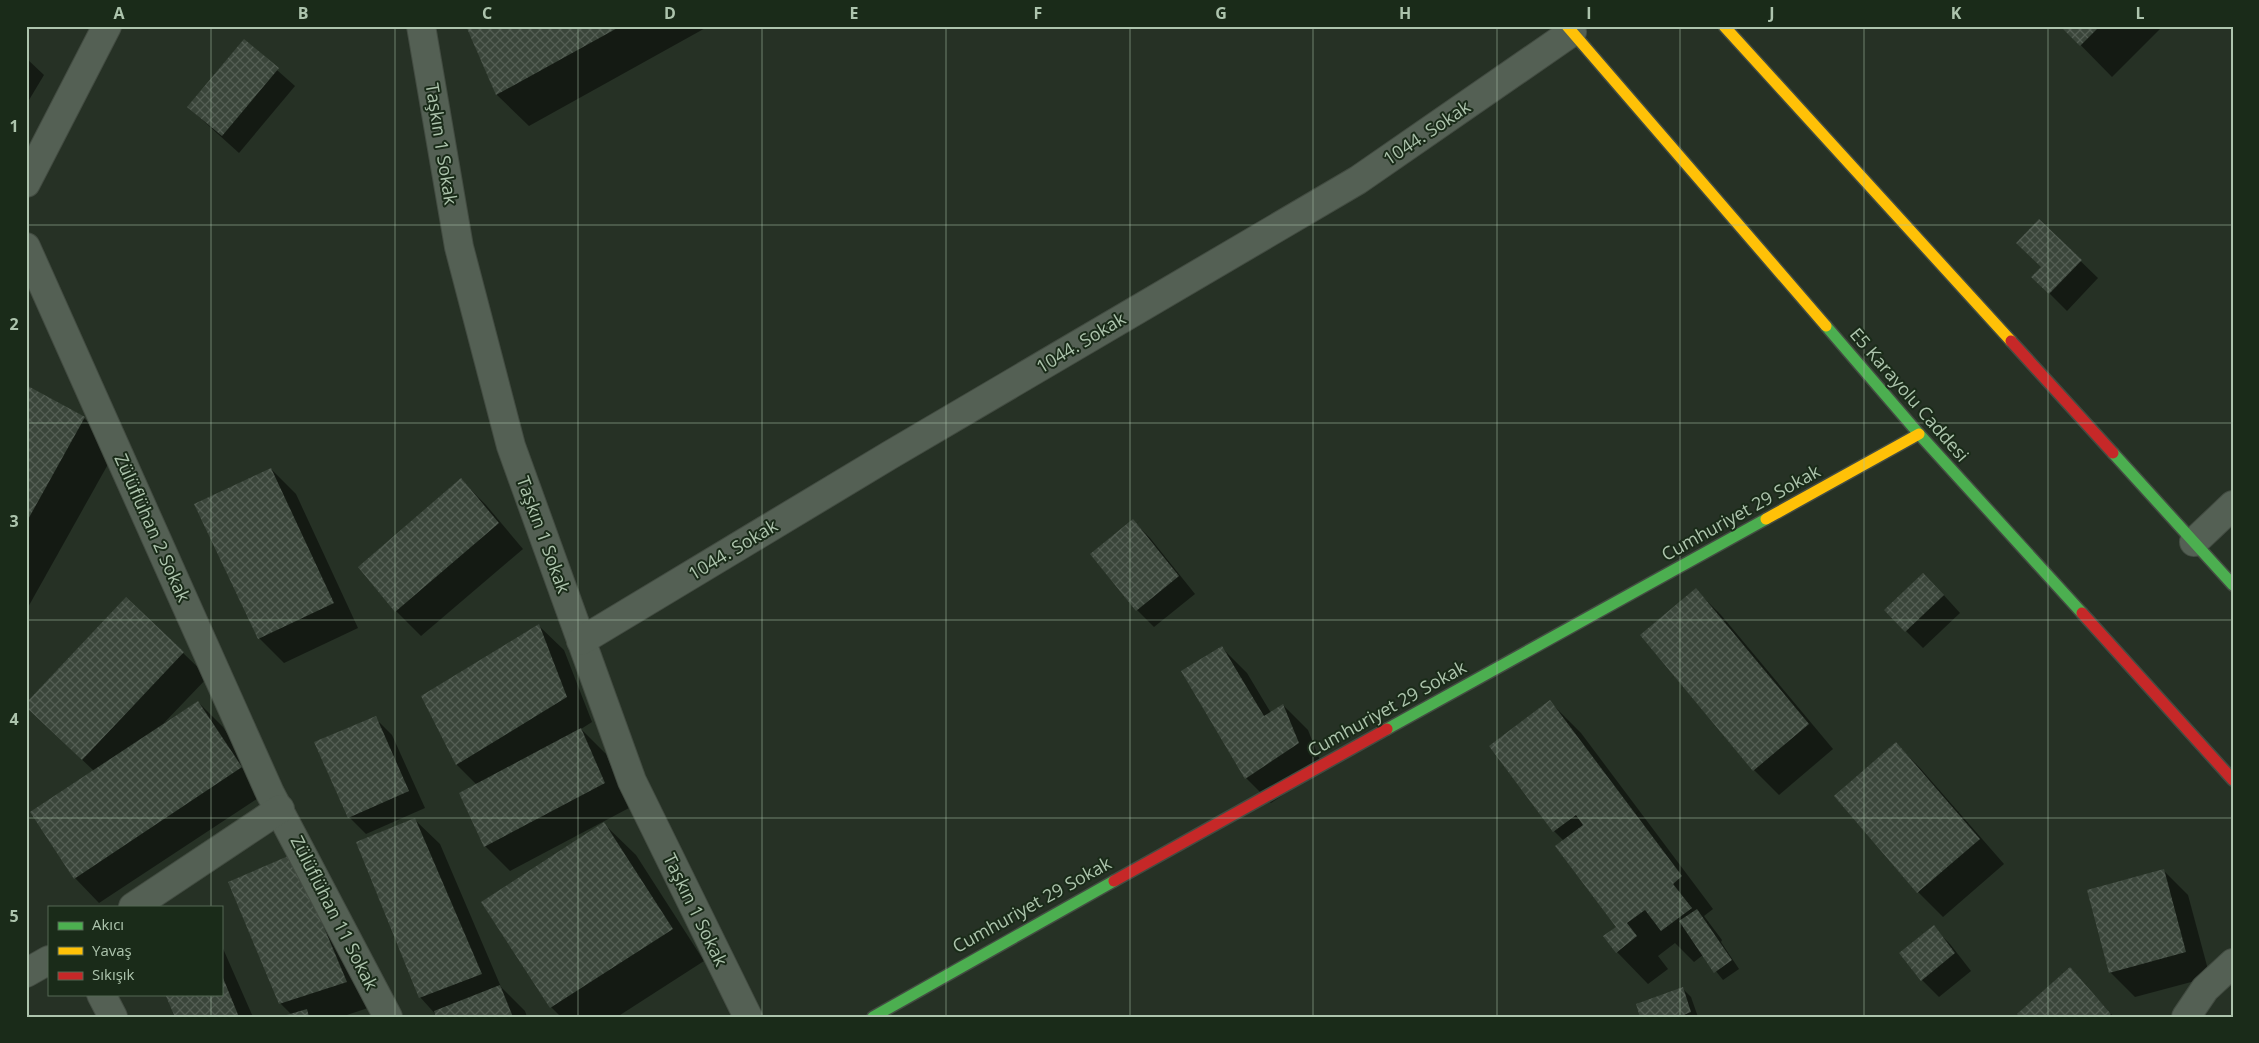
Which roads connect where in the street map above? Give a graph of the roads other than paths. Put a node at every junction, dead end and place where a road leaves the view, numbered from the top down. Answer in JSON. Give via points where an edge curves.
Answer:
{"nodes":[{"id":1,"x":107,"y":26,"type":"edge"},
{"id":2,"x":421,"y":26,"type":"edge"},
{"id":3,"x":1724,"y":26,"type":"edge"},
{"id":4,"x":1570,"y":29,"type":"edge"},
{"id":5,"x":26,"y":183,"type":"edge"},
{"id":6,"x":26,"y":247,"type":"edge"},
{"id":7,"x":1919,"y":434,"type":"junction"},
{"id":8,"x":2233,"y":505,"type":"edge"},
{"id":9,"x":2194,"y":542,"type":"junction"},
{"id":10,"x":2233,"y":585,"type":"edge"},
{"id":11,"x":581,"y":641,"type":"junction"},
{"id":12,"x":2233,"y":780,"type":"edge"},
{"id":13,"x":280,"y":809,"type":"junction"},
{"id":14,"x":134,"y":906,"type":"edge"},
{"id":15,"x":48,"y":961,"type":"edge"},
{"id":16,"x":2233,"y":963,"type":"edge"},
{"id":17,"x":26,"y":973,"type":"edge"},
{"id":18,"x":102,"y":996,"type":"edge"},
{"id":19,"x":113,"y":1017,"type":"edge"},
{"id":20,"x":388,"y":1017,"type":"edge"},
{"id":21,"x":748,"y":1017,"type":"edge"},
{"id":22,"x":873,"y":1017,"type":"edge"},
{"id":23,"x":2186,"y":1017,"type":"edge"}],
"edges":[{"from":1,"to":5,"type":"street"},
{"from":2,"to":11,"type":"street","name":"Taşkın 1 Sokak","via":[[459,247],[511,446]]},
{"from":3,"to":9,"type":"main road"},
{"from":4,"to":7,"type":"main road","name":"E5 Karayolu Caddesi"},
{"from":4,"to":11,"type":"street","name":"1044. Sokak","via":[[1358,180]]},
{"from":6,"to":13,"type":"street","name":"Zülüflühan 2 Sokak"},
{"from":7,"to":12,"type":"main road","name":"E5 Karayolu Caddesi"},
{"from":7,"to":22,"type":"main road","name":"Cumhuriyet 29 Sokak"},
{"from":8,"to":9,"type":"street"},
{"from":9,"to":10,"type":"main road"},
{"from":11,"to":21,"type":"street","name":"Taşkın 1 Sokak","via":[[632,781]]},
{"from":13,"to":14,"type":"street"},
{"from":13,"to":20,"type":"street","name":"Zülüflühan 11 Sokak"},
{"from":15,"to":17,"type":"street"},
{"from":16,"to":23,"type":"street","via":[[2205,989]]},
{"from":18,"to":19,"type":"street"}]}
